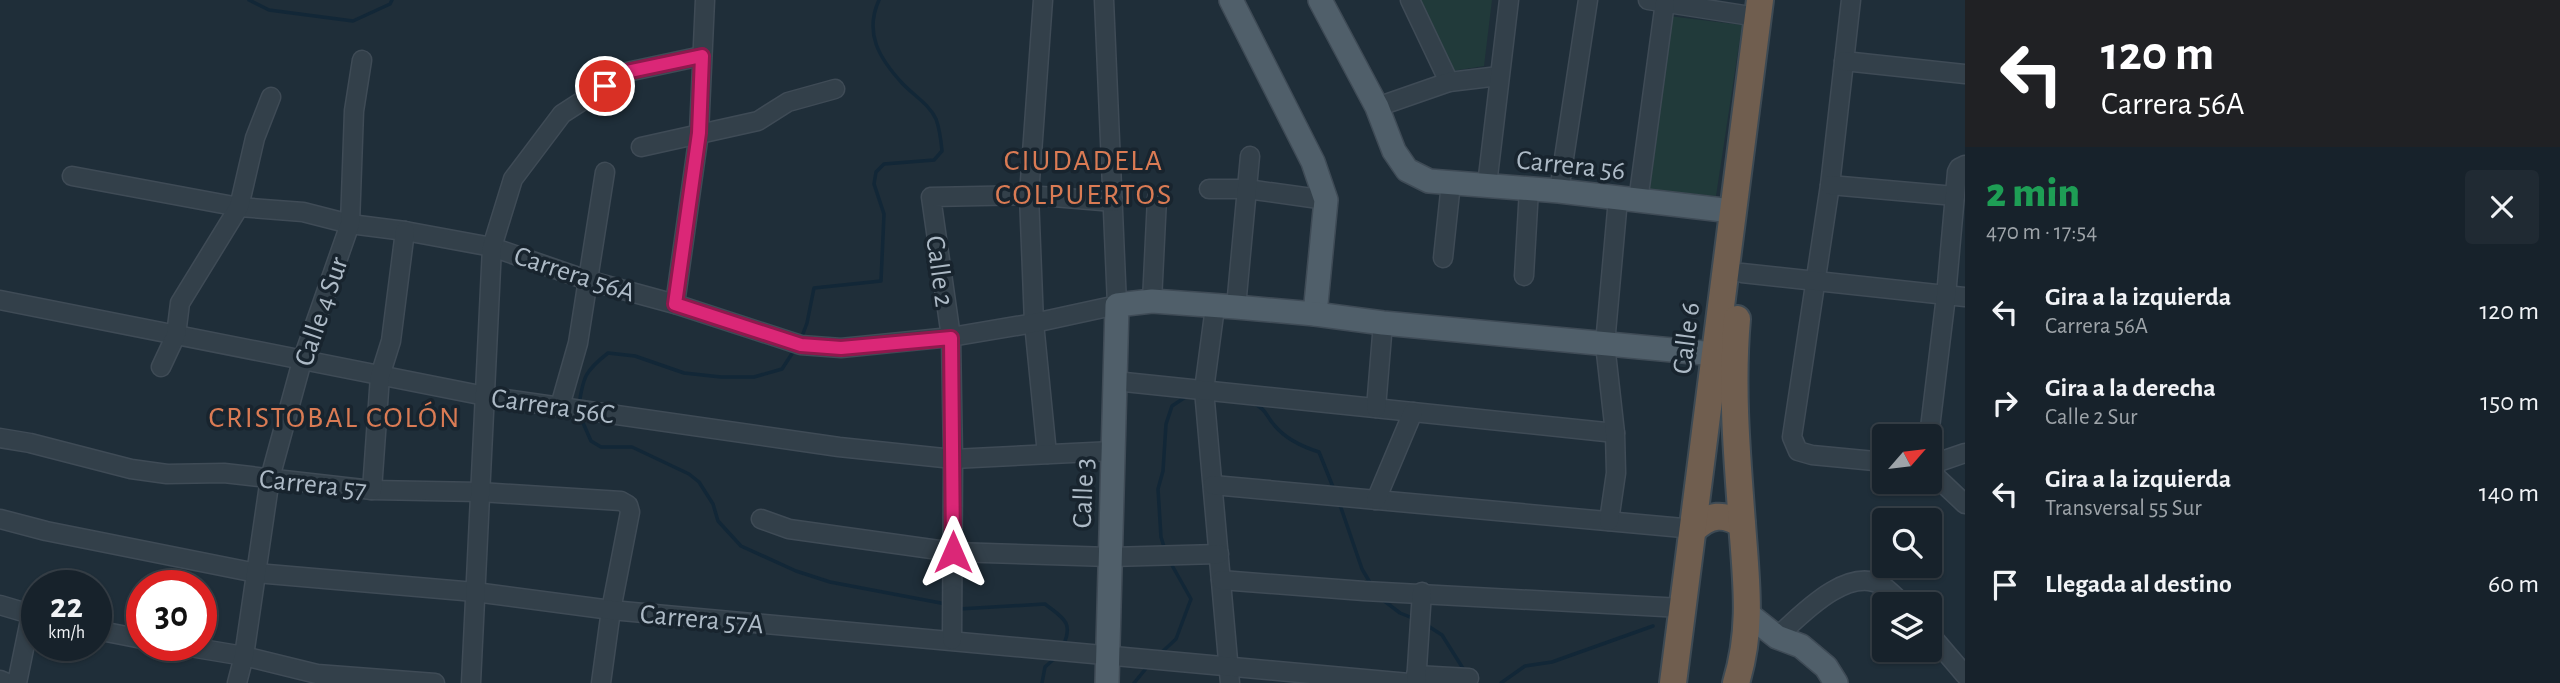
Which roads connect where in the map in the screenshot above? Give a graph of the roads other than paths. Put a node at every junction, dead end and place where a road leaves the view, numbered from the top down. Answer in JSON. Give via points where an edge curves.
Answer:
{"nodes":[{"id":1,"x":705,"y":0,"type":"edge"},
{"id":2,"x":1043,"y":0,"type":"edge"},
{"id":3,"x":1104,"y":0,"type":"edge"},
{"id":4,"x":1320,"y":0,"type":"edge"},
{"id":5,"x":1410,"y":0,"type":"edge"},
{"id":6,"x":1509,"y":0,"type":"edge"},
{"id":7,"x":1588,"y":0,"type":"edge"},
{"id":8,"x":1852,"y":0,"type":"edge"},
{"id":9,"x":1657,"y":1,"type":"edge"},
{"id":10,"x":1236,"y":2,"type":"edge"},
{"id":11,"x":1764,"y":6,"type":"edge"},
{"id":12,"x":702,"y":56,"type":"junction"},
{"id":13,"x":362,"y":60,"type":"dead end"},
{"id":14,"x":1844,"y":61,"type":"junction"},
{"id":15,"x":1965,"y":74,"type":"edge"},
{"id":16,"x":1499,"y":76,"type":"junction"},
{"id":17,"x":1449,"y":82,"type":"junction"},
{"id":18,"x":835,"y":89,"type":"dead end"},
{"id":19,"x":271,"y":97,"type":"dead end"},
{"id":20,"x":1377,"y":107,"type":"junction"},
{"id":21,"x":699,"y":133,"type":"junction"},
{"id":22,"x":641,"y":147,"type":"dead end"},
{"id":23,"x":1250,"y":156,"type":"dead end"},
{"id":24,"x":1965,"y":165,"type":"edge"},
{"id":25,"x":605,"y":172,"type":"dead end"},
{"id":26,"x":72,"y":176,"type":"dead end"},
{"id":27,"x":1451,"y":183,"type":"junction"},
{"id":28,"x":1487,"y":185,"type":"junction"},
{"id":29,"x":1830,"y":185,"type":"junction"},
{"id":30,"x":1209,"y":189,"type":"dead end"},
{"id":31,"x":1248,"y":189,"type":"junction"},
{"id":32,"x":1529,"y":189,"type":"junction"},
{"id":33,"x":1559,"y":191,"type":"junction"},
{"id":34,"x":1028,"y":195,"type":"junction"},
{"id":35,"x":1955,"y":196,"type":"junction"},
{"id":36,"x":1157,"y":198,"type":"dead end"},
{"id":37,"x":1326,"y":200,"type":"junction"},
{"id":38,"x":1628,"y":200,"type":"junction"},
{"id":39,"x":1114,"y":202,"type":"junction"},
{"id":40,"x":239,"y":207,"type":"junction"},
{"id":41,"x":1732,"y":211,"type":"junction"},
{"id":42,"x":350,"y":224,"type":"junction"},
{"id":43,"x":405,"y":230,"type":"junction"},
{"id":44,"x":492,"y":247,"type":"junction"},
{"id":45,"x":1443,"y":258,"type":"dead end"},
{"id":46,"x":1742,"y":273,"type":"junction"},
{"id":47,"x":1524,"y":276,"type":"dead end"},
{"id":48,"x":587,"y":280,"type":"junction"},
{"id":49,"x":1815,"y":282,"type":"junction"},
{"id":50,"x":1946,"y":296,"type":"junction"},
{"id":51,"x":1965,"y":297,"type":"edge"},
{"id":52,"x":0,"y":300,"type":"edge"},
{"id":53,"x":1152,"y":300,"type":"junction"},
{"id":54,"x":675,"y":304,"type":"junction"},
{"id":55,"x":1117,"y":305,"type":"junction"},
{"id":56,"x":1225,"y":307,"type":"junction"},
{"id":57,"x":1315,"y":314,"type":"junction"},
{"id":58,"x":1034,"y":323,"type":"junction"},
{"id":59,"x":1383,"y":323,"type":"junction"},
{"id":60,"x":176,"y":335,"type":"junction"},
{"id":61,"x":951,"y":338,"type":"junction"},
{"id":62,"x":1605,"y":344,"type":"junction"},
{"id":63,"x":1716,"y":354,"type":"junction"},
{"id":64,"x":302,"y":361,"type":"junction"},
{"id":65,"x":161,"y":367,"type":"dead end"},
{"id":66,"x":380,"y":376,"type":"junction"},
{"id":67,"x":1115,"y":381,"type":"junction"},
{"id":68,"x":1204,"y":390,"type":"junction"},
{"id":69,"x":485,"y":396,"type":"junction"},
{"id":70,"x":560,"y":406,"type":"junction"},
{"id":71,"x":1376,"y":408,"type":"junction"},
{"id":72,"x":1413,"y":412,"type":"junction"},
{"id":73,"x":1930,"y":424,"type":"edge"},
{"id":74,"x":1615,"y":433,"type":"junction"},
{"id":75,"x":0,"y":438,"type":"edge"},
{"id":76,"x":1113,"y":451,"type":"junction"},
{"id":77,"x":1965,"y":453,"type":"edge"},
{"id":78,"x":1047,"y":454,"type":"junction"},
{"id":79,"x":953,"y":459,"type":"junction"},
{"id":80,"x":1872,"y":461,"type":"edge"},
{"id":81,"x":1942,"y":461,"type":"edge"},
{"id":82,"x":271,"y":478,"type":"junction"},
{"id":83,"x":1942,"y":482,"type":"edge"},
{"id":84,"x":1213,"y":485,"type":"junction"},
{"id":85,"x":372,"y":489,"type":"junction"},
{"id":86,"x":480,"y":492,"type":"junction"},
{"id":87,"x":1376,"y":500,"type":"junction"},
{"id":88,"x":1965,"y":504,"type":"edge"},
{"id":89,"x":0,"y":519,"type":"edge"},
{"id":90,"x":761,"y":519,"type":"dead end"},
{"id":91,"x":1609,"y":521,"type":"junction"},
{"id":92,"x":1742,"y":524,"type":"junction"},
{"id":93,"x":1694,"y":529,"type":"junction"},
{"id":94,"x":953,"y":552,"type":"junction"},
{"id":95,"x":1219,"y":554,"type":"junction"},
{"id":96,"x":1110,"y":557,"type":"junction"},
{"id":97,"x":256,"y":573,"type":"junction"},
{"id":98,"x":1221,"y":580,"type":"junction"},
{"id":99,"x":475,"y":592,"type":"junction"},
{"id":100,"x":1422,"y":592,"type":"junction"},
{"id":101,"x":1890,"y":592,"type":"edge"},
{"id":102,"x":0,"y":605,"type":"edge"},
{"id":103,"x":1682,"y":608,"type":"junction"},
{"id":104,"x":611,"y":610,"type":"junction"},
{"id":105,"x":21,"y":611,"type":"edge"},
{"id":106,"x":1748,"y":614,"type":"junction"},
{"id":107,"x":1777,"y":638,"type":"junction"},
{"id":108,"x":952,"y":640,"type":"junction"},
{"id":109,"x":1942,"y":648,"type":"edge"},
{"id":110,"x":217,"y":652,"type":"edge"},
{"id":111,"x":1107,"y":655,"type":"junction"},
{"id":112,"x":244,"y":656,"type":"junction"},
{"id":113,"x":22,"y":661,"type":"edge"},
{"id":114,"x":1740,"y":671,"type":"edge"},
{"id":115,"x":1229,"y":675,"type":"edge"},
{"id":116,"x":1965,"y":675,"type":"edge"},
{"id":117,"x":1469,"y":678,"type":"dead end"},
{"id":118,"x":0,"y":680,"type":"edge"},
{"id":119,"x":1413,"y":680,"type":"edge"},
{"id":120,"x":7,"y":683,"type":"edge"},
{"id":121,"x":17,"y":683,"type":"edge"},
{"id":122,"x":237,"y":683,"type":"edge"},
{"id":123,"x":435,"y":683,"type":"edge"},
{"id":124,"x":471,"y":683,"type":"edge"},
{"id":125,"x":601,"y":683,"type":"edge"},
{"id":126,"x":1107,"y":683,"type":"edge"},
{"id":127,"x":1673,"y":683,"type":"edge"},
{"id":128,"x":1836,"y":683,"type":"edge"}],
"edges":[{"from":1,"to":12,"type":"street"},
{"from":2,"to":34,"type":"street"},
{"from":3,"to":39,"type":"street"},
{"from":4,"to":20,"type":"main road"},
{"from":5,"to":17,"type":"street"},
{"from":6,"to":16,"type":"street"},
{"from":7,"to":33,"type":"street"},
{"from":8,"to":14,"type":"street"},
{"from":9,"to":11,"type":"street"},
{"from":9,"to":38,"type":"street"},
{"from":10,"to":37,"type":"main road","via":[[1313,162]]},
{"from":11,"to":41,"type":"highway","name":"Calle 6"},
{"from":11,"to":46,"type":"highway","name":"Calle 6"},
{"from":12,"to":21,"type":"street"},
{"from":12,"to":44,"type":"street","via":[[626,72],[562,114],[513,179]]},
{"from":13,"to":42,"type":"street","name":"Calle 4 Sur","via":[[354,111]]},
{"from":14,"to":15,"type":"street"},
{"from":14,"to":29,"type":"street"},
{"from":16,"to":17,"type":"street"},
{"from":16,"to":28,"type":"street"},
{"from":17,"to":20,"type":"street"},
{"from":18,"to":21,"type":"street","via":[[788,102],[758,121]]},
{"from":19,"to":40,"type":"street","via":[[255,138]]},
{"from":20,"to":27,"type":"main road","name":"Carrera 56","via":[[1394,151],[1407,170],[1429,181]]},
{"from":21,"to":22,"type":"street"},
{"from":21,"to":54,"type":"street"},
{"from":23,"to":31,"type":"street"},
{"from":24,"to":35,"type":"street","via":[[1957,172]]},
{"from":25,"to":48,"type":"street"},
{"from":26,"to":40,"type":"street","name":"Carrera 56A"},
{"from":27,"to":28,"type":"main road","name":"Carrera 56"},
{"from":27,"to":45,"type":"street"},
{"from":28,"to":32,"type":"main road","name":"Carrera 56"},
{"from":29,"to":35,"type":"street"},
{"from":29,"to":49,"type":"street"},
{"from":30,"to":31,"type":"street"},
{"from":31,"to":37,"type":"street"},
{"from":31,"to":56,"type":"street"},
{"from":32,"to":33,"type":"main road","name":"Carrera 56"},
{"from":32,"to":47,"type":"street"},
{"from":33,"to":38,"type":"main road","name":"Carrera 56"},
{"from":34,"to":39,"type":"street"},
{"from":34,"to":58,"type":"street"},
{"from":34,"to":61,"type":"street","name":"Calle 2","via":[[931,197]]},
{"from":35,"to":50,"type":"street"},
{"from":36,"to":53,"type":"street"},
{"from":37,"to":57,"type":"main road"},
{"from":38,"to":41,"type":"main road","name":"Carrera 56"},
{"from":38,"to":62,"type":"street"},
{"from":39,"to":55,"type":"street"},
{"from":40,"to":42,"type":"street","name":"Carrera 56A","via":[[303,212]]},
{"from":40,"to":60,"type":"street","via":[[180,303]]},
{"from":41,"to":63,"type":"highway","name":"Calle 6"},
{"from":42,"to":43,"type":"street","name":"Carrera 56A"},
{"from":42,"to":64,"type":"street","name":"Calle 4 Sur"},
{"from":43,"to":44,"type":"street","name":"Carrera 56A"},
{"from":43,"to":66,"type":"street","via":[[391,341]]},
{"from":44,"to":48,"type":"street","name":"Carrera 56A"},
{"from":44,"to":69,"type":"street"},
{"from":46,"to":49,"type":"street"},
{"from":46,"to":92,"type":"highway","name":"Calle 6","via":[[1734,353]]},
{"from":48,"to":54,"type":"street","name":"Carrera 56A"},
{"from":48,"to":70,"type":"street","via":[[579,343]]},
{"from":49,"to":50,"type":"street"},
{"from":49,"to":80,"type":"street","via":[[1792,437],[1798,451]]},
{"from":50,"to":51,"type":"street"},
{"from":50,"to":73,"type":"street"},
{"from":52,"to":60,"type":"street","name":"Carrera 56C"},
{"from":53,"to":55,"type":"main road"},
{"from":53,"to":56,"type":"main road"},
{"from":54,"to":61,"type":"street","name":"Carrera 56A","via":[[801,345],[841,348]]},
{"from":55,"to":58,"type":"street","name":"Carrera 56A"},
{"from":55,"to":67,"type":"main road","name":"Calle 3"},
{"from":56,"to":57,"type":"main road"},
{"from":56,"to":68,"type":"street"},
{"from":57,"to":59,"type":"main road"},
{"from":58,"to":61,"type":"street","name":"Carrera 56A"},
{"from":58,"to":78,"type":"street"},
{"from":59,"to":62,"type":"main road"},
{"from":59,"to":71,"type":"street"},
{"from":60,"to":64,"type":"street","name":"Carrera 56C"},
{"from":60,"to":65,"type":"street"},
{"from":61,"to":79,"type":"street","name":"Calle 2"},
{"from":62,"to":63,"type":"main road"},
{"from":62,"to":74,"type":"street"},
{"from":63,"to":93,"type":"highway","name":"Calle 6"},
{"from":64,"to":66,"type":"street","name":"Carrera 56C"},
{"from":64,"to":82,"type":"street","name":"Calle 4 Sur"},
{"from":66,"to":69,"type":"street","name":"Carrera 56C"},
{"from":66,"to":85,"type":"street"},
{"from":67,"to":68,"type":"street"},
{"from":67,"to":76,"type":"main road","name":"Calle 3"},
{"from":68,"to":71,"type":"street"},
{"from":68,"to":84,"type":"street"},
{"from":69,"to":70,"type":"street","name":"Carrera 56C"},
{"from":69,"to":86,"type":"street"},
{"from":70,"to":79,"type":"street","name":"Carrera 56C"},
{"from":71,"to":72,"type":"street"},
{"from":72,"to":74,"type":"street"},
{"from":72,"to":87,"type":"street"},
{"from":74,"to":91,"type":"street","via":[[1616,473]]},
{"from":75,"to":82,"type":"street","name":"Carrera 57","via":[[131,469]]},
{"from":76,"to":78,"type":"street","name":"Carrera 56C"},
{"from":76,"to":96,"type":"main road","name":"Calle 3"},
{"from":77,"to":81,"type":"street"},
{"from":78,"to":79,"type":"street","name":"Carrera 56C"},
{"from":79,"to":94,"type":"street","name":"Calle 2"},
{"from":82,"to":85,"type":"street","name":"Carrera 57"},
{"from":82,"to":97,"type":"street","name":"Calle 4 Sur"},
{"from":83,"to":88,"type":"street"},
{"from":84,"to":87,"type":"street"},
{"from":84,"to":95,"type":"street"},
{"from":85,"to":86,"type":"street","name":"Carrera 57"},
{"from":86,"to":99,"type":"street"},
{"from":86,"to":104,"type":"street","name":"Carrera 57","via":[[628,505]]},
{"from":87,"to":91,"type":"street"},
{"from":89,"to":97,"type":"street","name":"Carrera 57A"},
{"from":90,"to":94,"type":"street","via":[[789,529]]},
{"from":91,"to":93,"type":"street"},
{"from":92,"to":93,"type":"highway","via":[[1717,515]]},
{"from":92,"to":106,"type":"highway","name":"Calle 6"},
{"from":93,"to":103,"type":"highway","name":"Calle 6"},
{"from":94,"to":96,"type":"street"},
{"from":94,"to":108,"type":"street","name":"Calle 2"},
{"from":95,"to":96,"type":"street"},
{"from":95,"to":98,"type":"street"},
{"from":96,"to":111,"type":"main road","name":"Calle 3"},
{"from":97,"to":99,"type":"street","name":"Carrera 57A"},
{"from":97,"to":112,"type":"street","name":"Calle 4 Sur"},
{"from":98,"to":100,"type":"street"},
{"from":98,"to":115,"type":"street"},
{"from":99,"to":104,"type":"street","name":"Carrera 57A"},
{"from":99,"to":124,"type":"street"},
{"from":100,"to":103,"type":"street"},
{"from":100,"to":119,"type":"street"},
{"from":101,"to":107,"type":"street","via":[[1881,584],[1856,581],[1839,587],[1818,599]]},
{"from":102,"to":105,"type":"street"},
{"from":103,"to":127,"type":"highway","name":"Calle 6"},
{"from":104,"to":108,"type":"street","name":"Carrera 57A"},
{"from":104,"to":125,"type":"street"},
{"from":106,"to":107,"type":"main road"},
{"from":106,"to":114,"type":"highway","name":"Calle 6"},
{"from":107,"to":114,"type":"main road"},
{"from":107,"to":128,"type":"main road","via":[[1801,646],[1826,667]]},
{"from":108,"to":111,"type":"street","name":"Carrera 57A"},
{"from":109,"to":116,"type":"street"},
{"from":110,"to":112,"type":"street"},
{"from":111,"to":115,"type":"street","name":"Carrera 57A"},
{"from":111,"to":126,"type":"main road","name":"Calle 3"},
{"from":112,"to":122,"type":"street","name":"Calle 4 Sur"},
{"from":112,"to":123,"type":"street","via":[[317,674]]},
{"from":113,"to":121,"type":"street"},
{"from":115,"to":119,"type":"street","name":"Carrera 57A"},
{"from":117,"to":119,"type":"street","name":"Carrera 57A"},
{"from":118,"to":120,"type":"street"}]}
